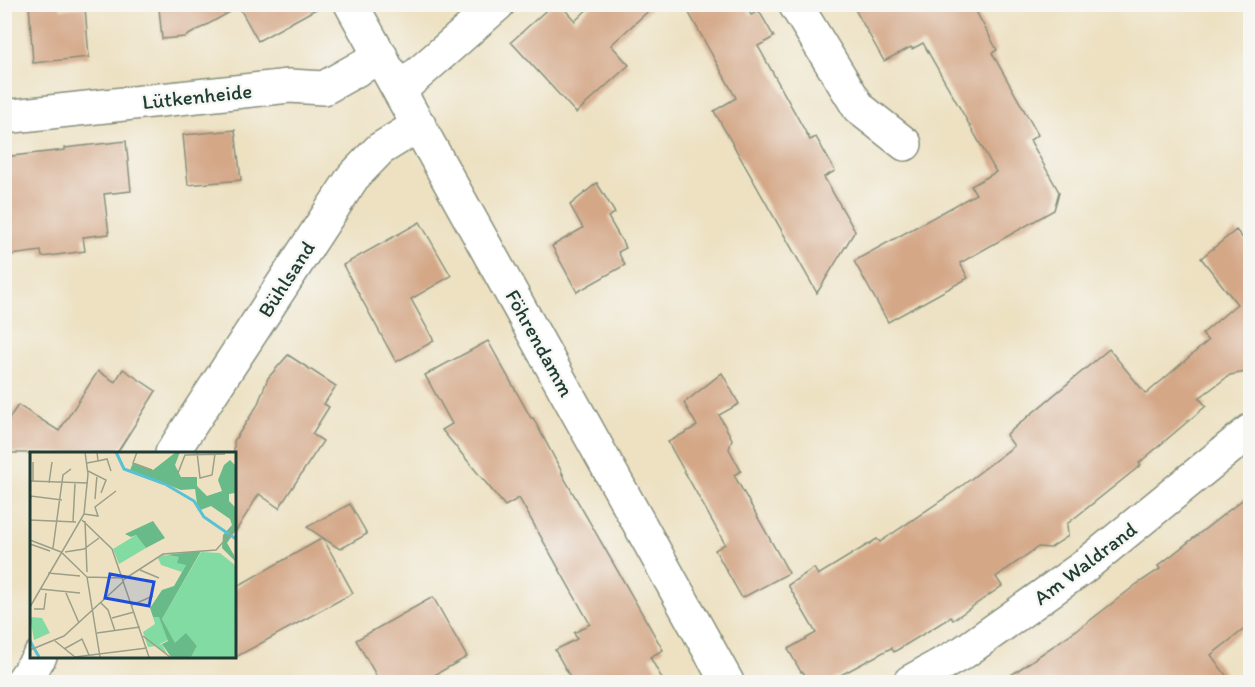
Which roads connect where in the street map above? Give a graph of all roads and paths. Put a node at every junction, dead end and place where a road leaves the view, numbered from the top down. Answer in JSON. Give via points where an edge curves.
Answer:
{"nodes":[{"id":1,"x":351,"y":4,"type":"edge"},
{"id":2,"x":498,"y":4,"type":"edge"},
{"id":3,"x":795,"y":4,"type":"edge"},
{"id":4,"x":381,"y":56,"type":"junction"},
{"id":5,"x":400,"y":90,"type":"junction"},
{"id":6,"x":4,"y":117,"type":"edge"},
{"id":7,"x":419,"y":125,"type":"junction"},
{"id":8,"x":905,"y":144,"type":"dead end"},
{"id":9,"x":1251,"y":431,"type":"edge"},
{"id":10,"x":173,"y":452,"type":"edge"},
{"id":11,"x":39,"y":657,"type":"edge"},
{"id":12,"x":22,"y":682,"type":"edge"},
{"id":13,"x":727,"y":682,"type":"edge"},
{"id":14,"x":910,"y":682,"type":"edge"}],
"edges":[{"from":1,"to":4,"type":"street","name":"Föhrendamm"},
{"from":2,"to":5,"type":"street"},
{"from":3,"to":8,"type":"street","via":[[859,108]]},
{"from":4,"to":5,"type":"street","name":"Föhrendamm"},
{"from":4,"to":6,"type":"street","name":"Lütkenheide","via":[[324,88],[289,86]]},
{"from":5,"to":7,"type":"street","name":"Föhrendamm"},
{"from":7,"to":10,"type":"street","name":"Bühlsand","via":[[380,148],[353,177]]},
{"from":7,"to":13,"type":"street","name":"Föhrendamm"},
{"from":9,"to":14,"type":"street","name":"Am Waldrand","via":[[1082,568],[964,652]]},
{"from":11,"to":12,"type":"street"}]}
